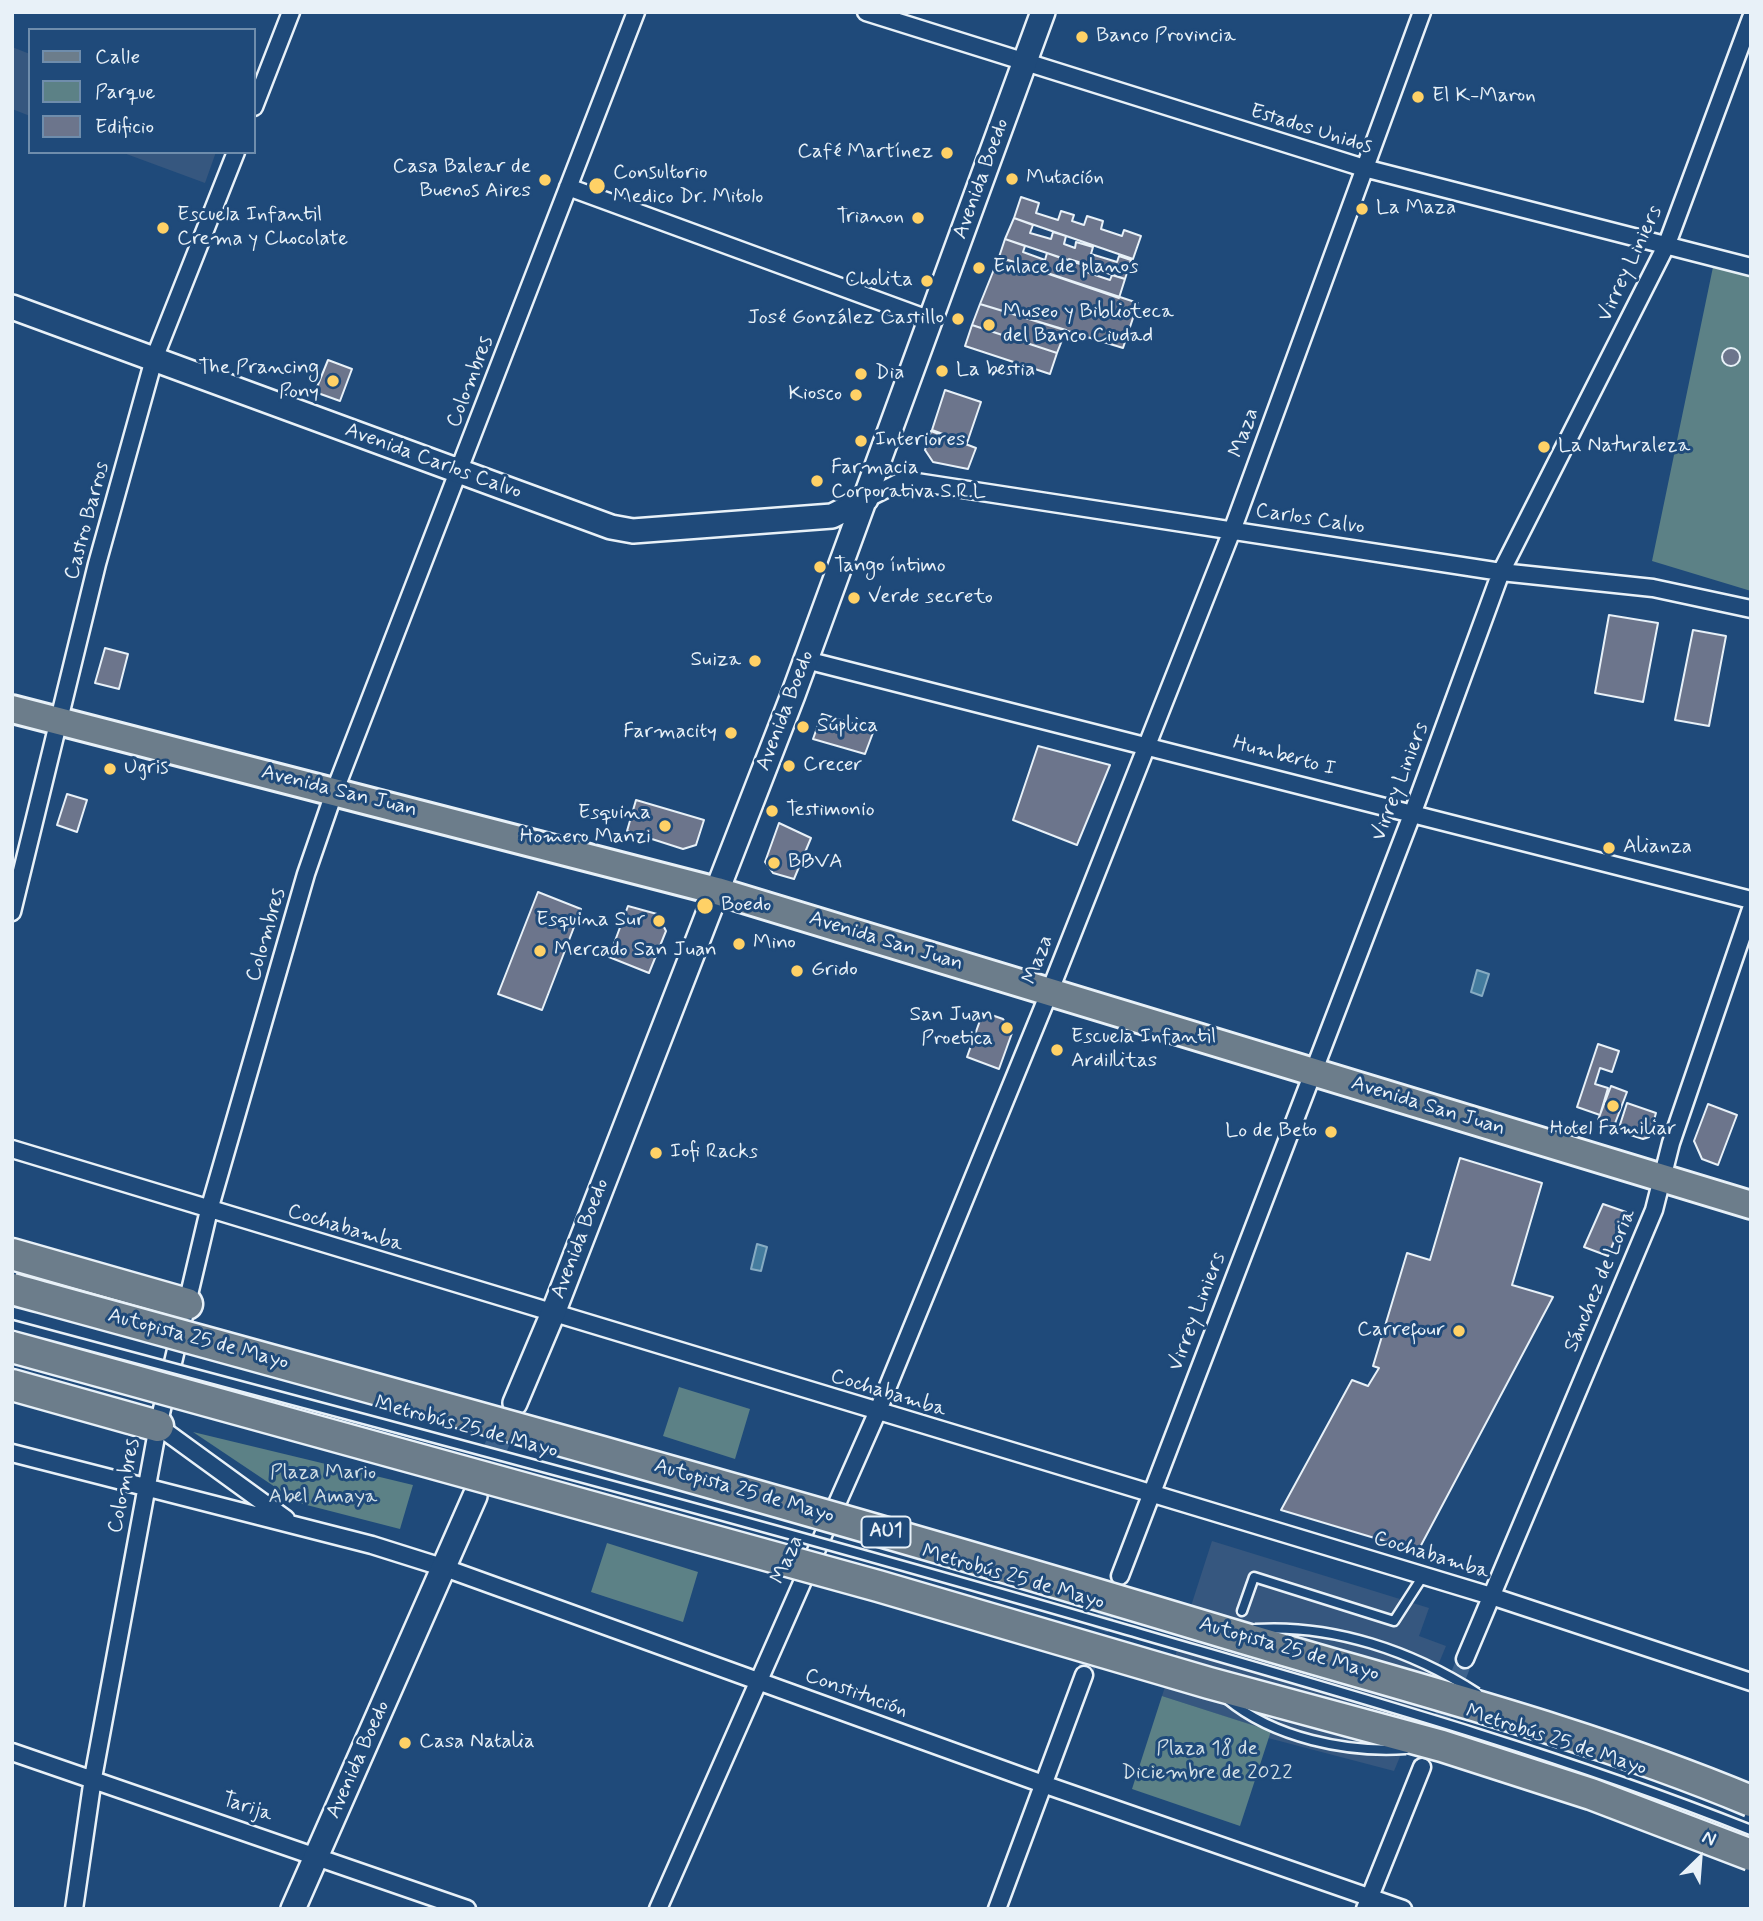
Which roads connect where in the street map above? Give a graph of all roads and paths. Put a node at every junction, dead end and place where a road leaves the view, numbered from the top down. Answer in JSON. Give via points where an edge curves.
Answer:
{"nodes":[{"id":1,"x":291,"y":12,"type":"edge"},
{"id":2,"x":636,"y":12,"type":"edge"},
{"id":3,"x":866,"y":12,"type":"edge"},
{"id":4,"x":1043,"y":12,"type":"edge"},
{"id":5,"x":1422,"y":12,"type":"edge"},
{"id":6,"x":1751,"y":18,"type":"edge"},
{"id":7,"x":1024,"y":64,"type":"junction"},
{"id":8,"x":256,"y":102,"type":"edge"},
{"id":9,"x":235,"y":154,"type":"edge"},
{"id":10,"x":1364,"y":168,"type":"junction"},
{"id":11,"x":569,"y":187,"type":"junction"},
{"id":12,"x":1667,"y":244,"type":"junction"},
{"id":13,"x":1751,"y":267,"type":"edge"},
{"id":14,"x":12,"y":307,"type":"edge"},
{"id":15,"x":931,"y":320,"type":"junction"},
{"id":16,"x":155,"y":359,"type":"junction"},
{"id":17,"x":459,"y":472,"type":"junction"},
{"id":18,"x":866,"y":499,"type":"junction"},
{"id":19,"x":1233,"y":528,"type":"junction"},
{"id":20,"x":1501,"y":572,"type":"junction"},
{"id":21,"x":1751,"y":609,"type":"edge"},
{"id":22,"x":806,"y":660,"type":"junction"},
{"id":23,"x":12,"y":709,"type":"edge"},
{"id":24,"x":60,"y":721,"type":"junction"},
{"id":25,"x":1145,"y":745,"type":"junction"},
{"id":26,"x":335,"y":790,"type":"junction"},
{"id":27,"x":1413,"y":813,"type":"junction"},
{"id":28,"x":717,"y":891,"type":"junction"},
{"id":29,"x":1751,"y":900,"type":"edge"},
{"id":30,"x":1751,"y":909,"type":"edge"},
{"id":31,"x":12,"y":912,"type":"edge"},
{"id":32,"x":1049,"y":993,"type":"junction"},
{"id":33,"x":1312,"y":1072,"type":"junction"},
{"id":34,"x":12,"y":1149,"type":"edge"},
{"id":35,"x":1662,"y":1177,"type":"junction"},
{"id":36,"x":1751,"y":1205,"type":"edge"},
{"id":37,"x":209,"y":1210,"type":"junction"},
{"id":38,"x":24,"y":1257,"type":"edge"},
{"id":39,"x":12,"y":1289,"type":"edge"},
{"id":40,"x":187,"y":1304,"type":"junction"},
{"id":41,"x":553,"y":1313,"type":"junction"},
{"id":42,"x":12,"y":1325,"type":"edge"},
{"id":43,"x":12,"y":1348,"type":"edge"},
{"id":44,"x":12,"y":1385,"type":"edge"},
{"id":45,"x":514,"y":1403,"type":"tunnel mouth"},
{"id":46,"x":877,"y":1413,"type":"junction"},
{"id":47,"x":158,"y":1426,"type":"junction"},
{"id":48,"x":12,"y":1454,"type":"edge"},
{"id":49,"x":146,"y":1485,"type":"junction"},
{"id":50,"x":1151,"y":1494,"type":"junction"},
{"id":51,"x":475,"y":1496,"type":"tunnel mouth"},
{"id":52,"x":293,"y":1525,"type":"junction"},
{"id":53,"x":445,"y":1567,"type":"junction"},
{"id":54,"x":1120,"y":1576,"type":"tunnel mouth"},
{"id":55,"x":1423,"y":1576,"type":"junction"},
{"id":56,"x":1491,"y":1596,"type":"junction"},
{"id":57,"x":1242,"y":1611,"type":"dead end"},
{"id":58,"x":1465,"y":1659,"type":"tunnel mouth"},
{"id":59,"x":1084,"y":1675,"type":"tunnel mouth"},
{"id":60,"x":757,"y":1680,"type":"junction"},
{"id":61,"x":1751,"y":1682,"type":"edge"},
{"id":62,"x":12,"y":1752,"type":"edge"},
{"id":63,"x":1432,"y":1756,"type":"junction"},
{"id":64,"x":93,"y":1778,"type":"junction"},
{"id":65,"x":1043,"y":1784,"type":"junction"},
{"id":66,"x":1751,"y":1801,"type":"edge"},
{"id":67,"x":1751,"y":1830,"type":"edge"},
{"id":68,"x":317,"y":1855,"type":"junction"},
{"id":69,"x":1751,"y":1855,"type":"edge"},
{"id":70,"x":1368,"y":1903,"type":"edge"},
{"id":71,"x":74,"y":1909,"type":"edge"},
{"id":72,"x":293,"y":1909,"type":"edge"},
{"id":73,"x":467,"y":1909,"type":"edge"},
{"id":74,"x":658,"y":1909,"type":"edge"},
{"id":75,"x":997,"y":1909,"type":"edge"},
{"id":76,"x":1403,"y":1909,"type":"edge"}],
"edges":[{"from":1,"to":8,"type":"street"},
{"from":2,"to":11,"type":"street","name":"Colombres"},
{"from":3,"to":7,"type":"street","name":"Estados Unidos"},
{"from":4,"to":7,"type":"main road","name":"Avenida Boedo"},
{"from":5,"to":10,"type":"street","name":"Maza"},
{"from":6,"to":12,"type":"street","name":"Virrey Liniers"},
{"from":7,"to":10,"type":"street","name":"Estados Unidos"},
{"from":7,"to":15,"type":"main road","name":"Avenida Boedo"},
{"from":9,"to":16,"type":"street","name":"Castro Barros"},
{"from":10,"to":12,"type":"street","name":"Estados Unidos"},
{"from":10,"to":19,"type":"street","name":"Maza"},
{"from":11,"to":15,"type":"street"},
{"from":11,"to":17,"type":"street","name":"Colombres"},
{"from":12,"to":13,"type":"street","name":"Estados Unidos"},
{"from":12,"to":20,"type":"street","name":"Virrey Liniers"},
{"from":14,"to":16,"type":"main road","name":"Avenida Carlos Calvo"},
{"from":15,"to":18,"type":"main road","name":"Avenida Boedo"},
{"from":16,"to":17,"type":"main road","name":"Avenida Carlos Calvo"},
{"from":16,"to":24,"type":"street","name":"Castro Barros","via":[[97,564]]},
{"from":17,"to":18,"type":"main road","name":"Avenida Carlos Calvo","via":[[633,531],[832,516]]},
{"from":17,"to":26,"type":"street","name":"Colombres"},
{"from":18,"to":19,"type":"street","name":"Carlos Calvo","via":[[904,481]]},
{"from":18,"to":22,"type":"main road","name":"Avenida Boedo"},
{"from":19,"to":20,"type":"street","name":"Carlos Calvo"},
{"from":19,"to":25,"type":"street","name":"Maza"},
{"from":20,"to":21,"type":"street","name":"Carlos Calvo","via":[[1653,588]]},
{"from":20,"to":27,"type":"street","name":"Virrey Liniers"},
{"from":22,"to":25,"type":"street","name":"Humberto I"},
{"from":22,"to":28,"type":"main road","name":"Avenida Boedo"},
{"from":23,"to":24,"type":"main road","name":"Avenida San Juan"},
{"from":24,"to":26,"type":"main road","name":"Avenida San Juan"},
{"from":24,"to":31,"type":"street","name":"Castro Barros"},
{"from":25,"to":27,"type":"street","name":"Humberto I"},
{"from":25,"to":32,"type":"street","name":"Maza"},
{"from":26,"to":28,"type":"main road","name":"Avenida San Juan"},
{"from":26,"to":37,"type":"street","name":"Colombres","via":[[306,874]]},
{"from":27,"to":29,"type":"street","name":"Humberto I"},
{"from":27,"to":33,"type":"street","name":"Virrey Liniers"},
{"from":28,"to":32,"type":"main road","name":"Avenida San Juan"},
{"from":28,"to":41,"type":"main road","name":"Avenida Boedo"},
{"from":30,"to":35,"type":"street","name":"Sánchez de Loria"},
{"from":32,"to":33,"type":"main road","name":"Avenida San Juan"},
{"from":32,"to":46,"type":"street","name":"Maza"},
{"from":33,"to":35,"type":"main road","name":"Avenida San Juan"},
{"from":33,"to":50,"type":"street","name":"Virrey Liniers"},
{"from":34,"to":37,"type":"street","name":"Cochabamba"},
{"from":35,"to":36,"type":"main road","name":"Avenida San Juan"},
{"from":35,"to":56,"type":"street","name":"Sánchez de Loria","via":[[1654,1210]]},
{"from":37,"to":40,"type":"street","name":"Colombres"},
{"from":37,"to":41,"type":"street","name":"Cochabamba"},
{"from":38,"to":40,"type":"highway"},
{"from":39,"to":66,"type":"highway","name":"Autopista 25 de Mayo","number":"AU1","bridge":true,"via":[[895,1534],[1594,1740]]},
{"from":40,"to":47,"type":"street","name":"Colombres"},
{"from":41,"to":45,"type":"main road","name":"Avenida Boedo"},
{"from":41,"to":46,"type":"street","name":"Cochabamba"},
{"from":42,"to":67,"type":"lane","name":"Metrobús 25 de Mayo","bridge":true,"via":[[866,1553],[1423,1716],[1647,1788]]},
{"from":43,"to":63,"type":"highway","bridge":true,"via":[[878,1586],[1209,1683]]},
{"from":44,"to":47,"type":"highway"},
{"from":46,"to":50,"type":"street","name":"Cochabamba"},
{"from":46,"to":60,"type":"street","name":"Maza"},
{"from":47,"to":49,"type":"street","name":"Colombres"},
{"from":47,"to":52,"type":"street","name":"Constitución"},
{"from":48,"to":49,"type":"street","name":"Constitución"},
{"from":49,"to":52,"type":"street","name":"Constitución"},
{"from":49,"to":64,"type":"street","name":"Colombres"},
{"from":50,"to":54,"type":"street","name":"Virrey Liniers"},
{"from":50,"to":55,"type":"street","name":"Cochabamba"},
{"from":51,"to":53,"type":"main road","name":"Avenida Boedo"},
{"from":52,"to":53,"type":"street","name":"Constitución"},
{"from":53,"to":60,"type":"street","name":"Constitución"},
{"from":53,"to":68,"type":"main road","name":"Avenida Boedo"},
{"from":55,"to":56,"type":"street","name":"Cochabamba"},
{"from":55,"to":57,"type":"lane","via":[[1394,1621],[1254,1577]]},
{"from":56,"to":58,"type":"street","name":"Sánchez de Loria"},
{"from":56,"to":61,"type":"street","name":"Cochabamba"},
{"from":59,"to":65,"type":"street"},
{"from":60,"to":65,"type":"street","name":"Constitución"},
{"from":60,"to":74,"type":"street","name":"Maza"},
{"from":62,"to":64,"type":"street","name":"Tarija"},
{"from":63,"to":69,"type":"highway","bridge":true,"via":[[1604,1798]]},
{"from":63,"to":70,"type":"street"},
{"from":64,"to":68,"type":"street","name":"Tarija"},
{"from":64,"to":71,"type":"street","name":"Colombres"},
{"from":65,"to":70,"type":"street","name":"Constitución"},
{"from":65,"to":75,"type":"street"},
{"from":68,"to":72,"type":"main road","name":"Avenida Boedo"},
{"from":68,"to":73,"type":"street","name":"Tarija"},
{"from":70,"to":76,"type":"street","name":"Constitución"}]}
